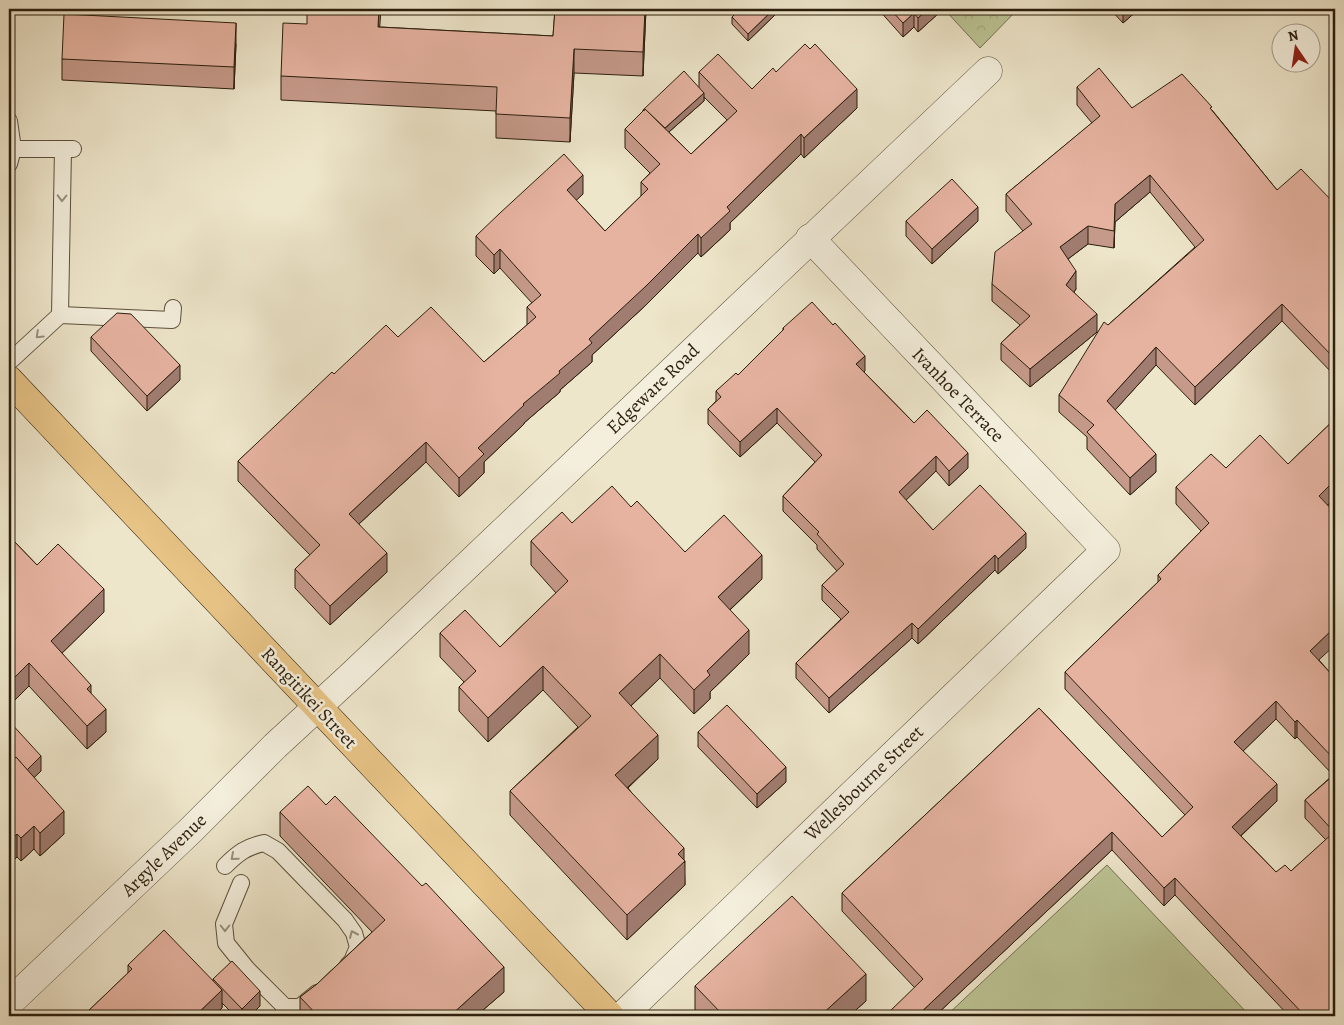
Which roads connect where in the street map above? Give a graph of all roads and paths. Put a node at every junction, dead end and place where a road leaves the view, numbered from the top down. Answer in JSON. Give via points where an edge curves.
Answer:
{"nodes":[{"id":1,"x":988,"y":71,"type":"dead end"},
{"id":2,"x":9,"y":121,"type":"edge"},
{"id":3,"x":11,"y":156,"type":"edge"},
{"id":4,"x":810,"y":238,"type":"junction"},
{"id":5,"x":173,"y":308,"type":"dead end"},
{"id":6,"x":60,"y":315,"type":"junction"},
{"id":7,"x":9,"y":362,"type":"edge"},
{"id":8,"x":13,"y":391,"type":"edge"},
{"id":9,"x":1106,"y":550,"type":"joint"},
{"id":10,"x":317,"y":706,"type":"junction"},
{"id":11,"x":225,"y":866,"type":"dead end"},
{"id":12,"x":241,"y":883,"type":"dead end"},
{"id":13,"x":9,"y":1003,"type":"edge"},
{"id":14,"x":610,"y":1016,"type":"edge"},
{"id":15,"x":622,"y":1016,"type":"edge"}],
"edges":[{"from":1,"to":4,"type":"street","name":"Edgeware Road"},
{"from":2,"to":3,"type":"lane"},
{"from":3,"to":6,"type":"lane","one_way":true,"via":[[68,149]]},
{"from":4,"to":9,"type":"street","name":"Ivanhoe Terrace"},
{"from":4,"to":10,"type":"street","name":"Edgeware Road"},
{"from":5,"to":6,"type":"lane","via":[[172,320],[104,312]]},
{"from":6,"to":7,"type":"lane","one_way":true},
{"from":8,"to":10,"type":"highway","name":"Rangitikei Street"},
{"from":9,"to":15,"type":"street","name":"Wellesbourne Street"},
{"from":10,"to":13,"type":"street","name":"Argyle Avenue"},
{"from":10,"to":14,"type":"highway","name":"Rangitikei Street"},
{"from":12,"to":11,"type":"lane","one_way":true,"via":[[224,924],[226,943],[285,1007],[300,1007],[352,961],[358,947],[354,933],[278,851],[264,843],[239,853]]}]}
